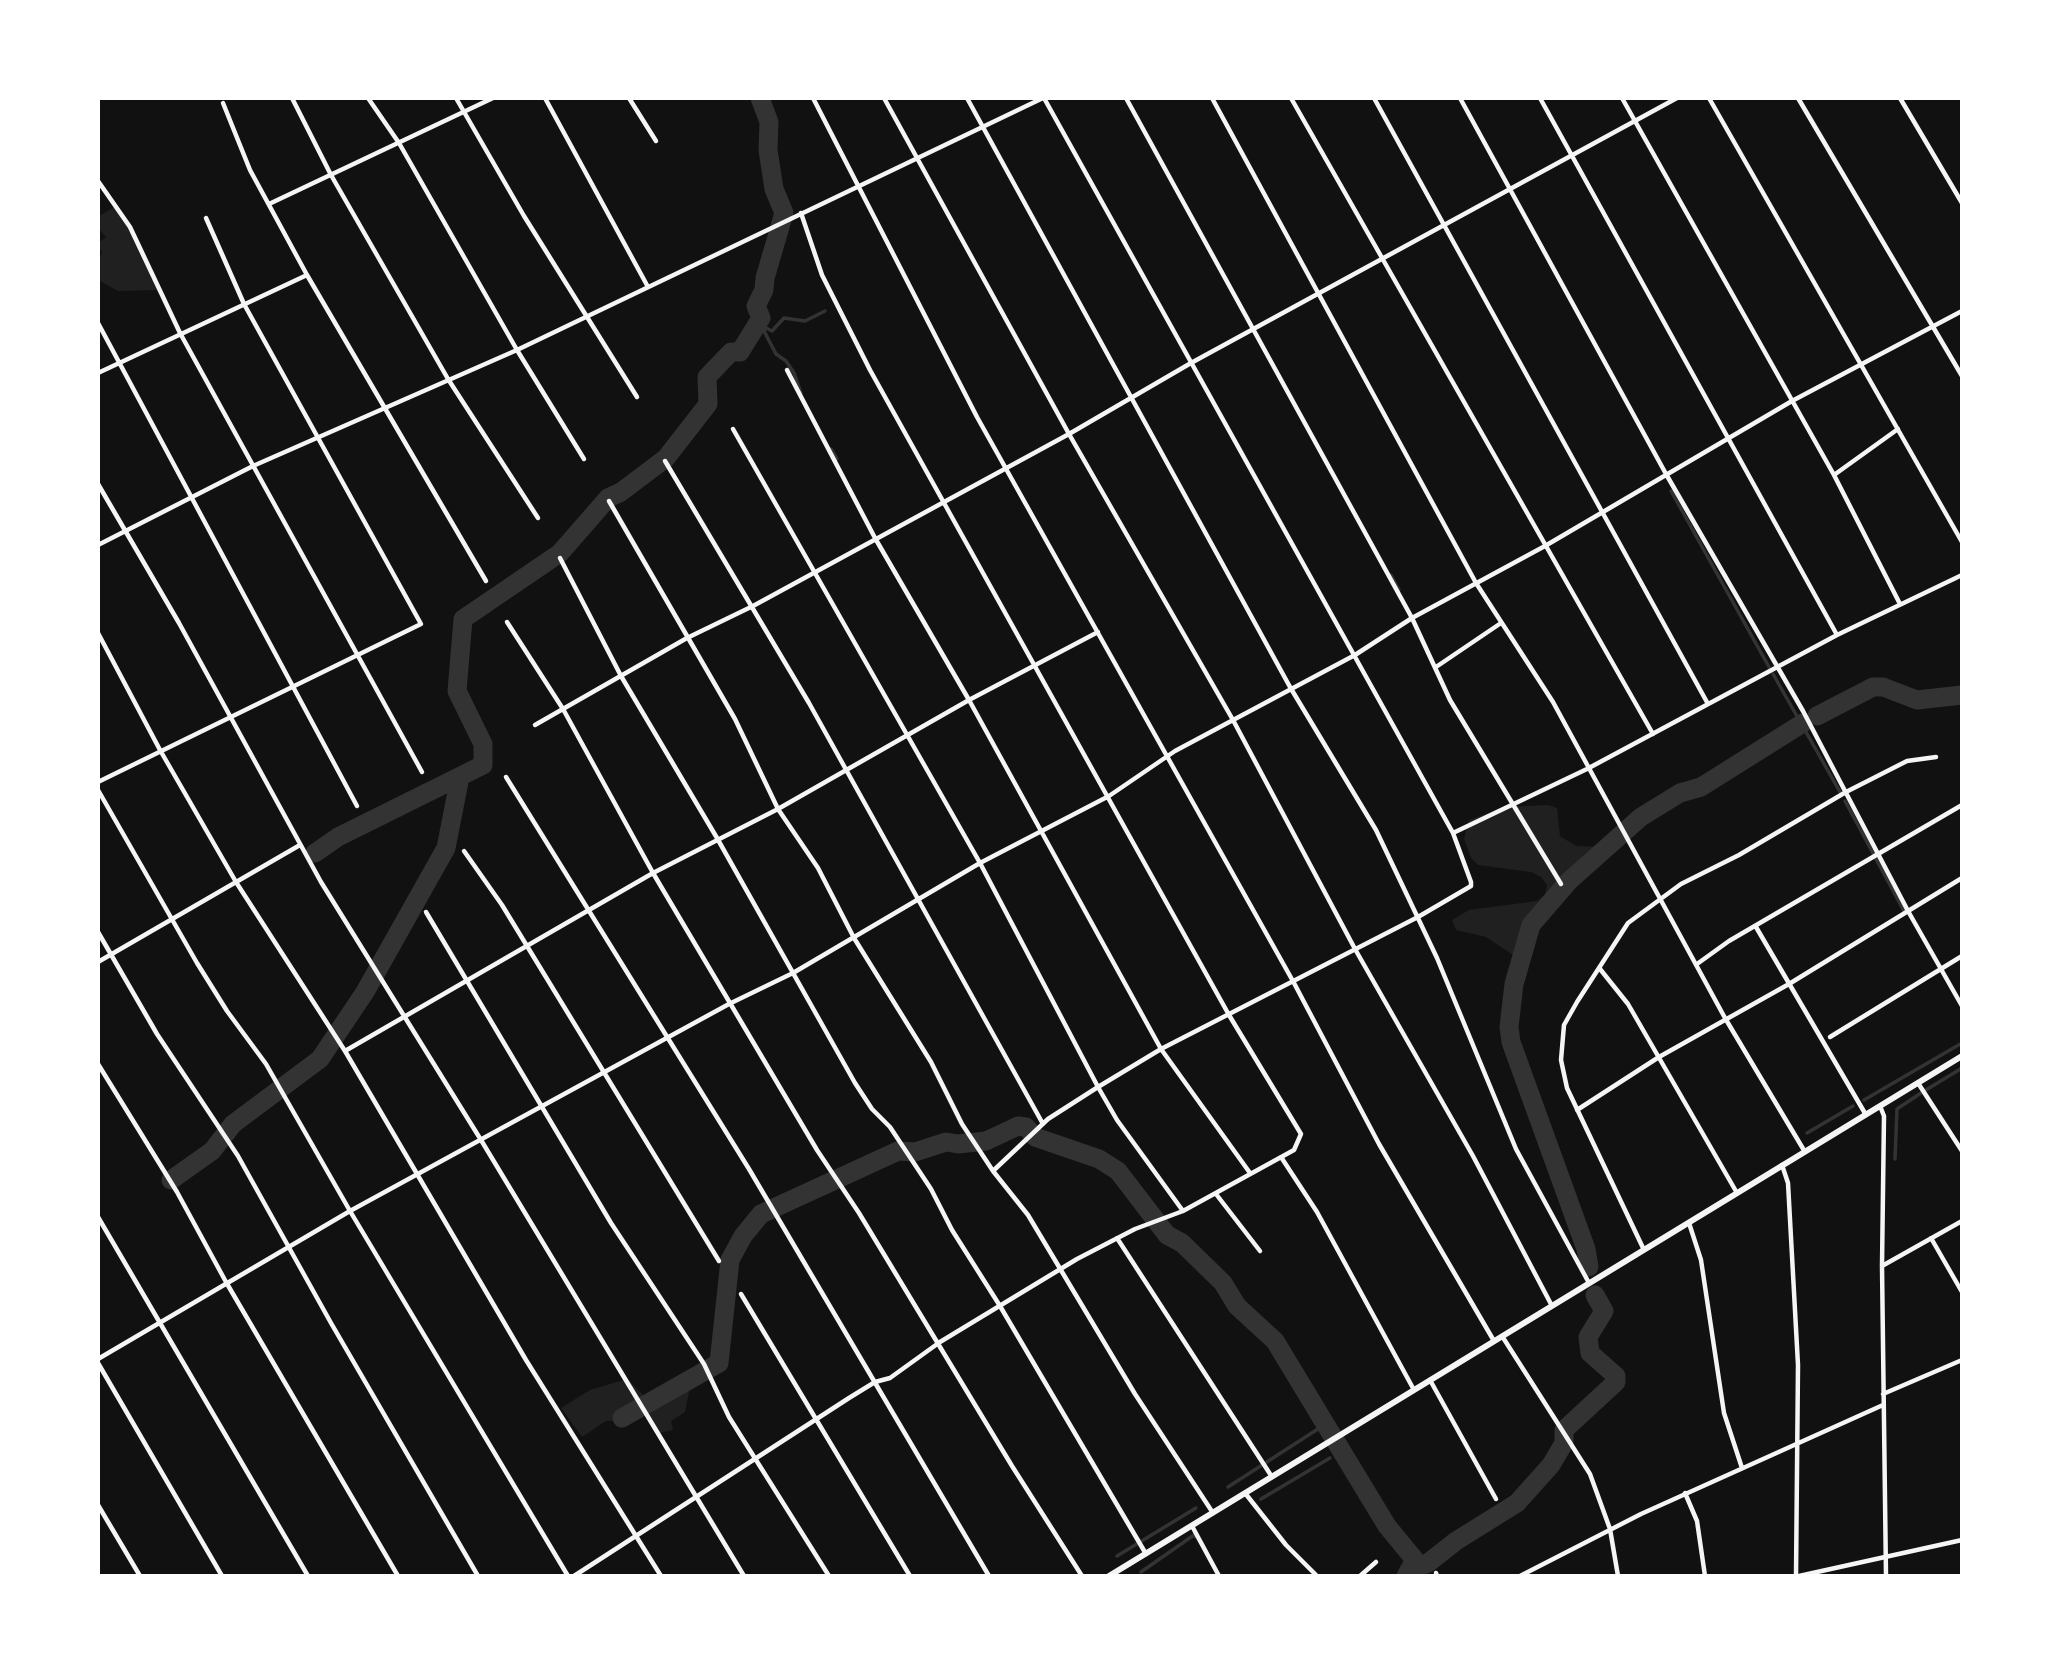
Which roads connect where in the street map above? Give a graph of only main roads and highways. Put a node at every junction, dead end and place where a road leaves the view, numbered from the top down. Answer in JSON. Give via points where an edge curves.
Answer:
{"nodes":[{"id":1,"x":1962,"y":1056,"type":"edge"},
{"id":2,"x":1109,"y":1576,"type":"edge"}],
"edges":[{"from":1,"to":2,"type":"main road"}]}
